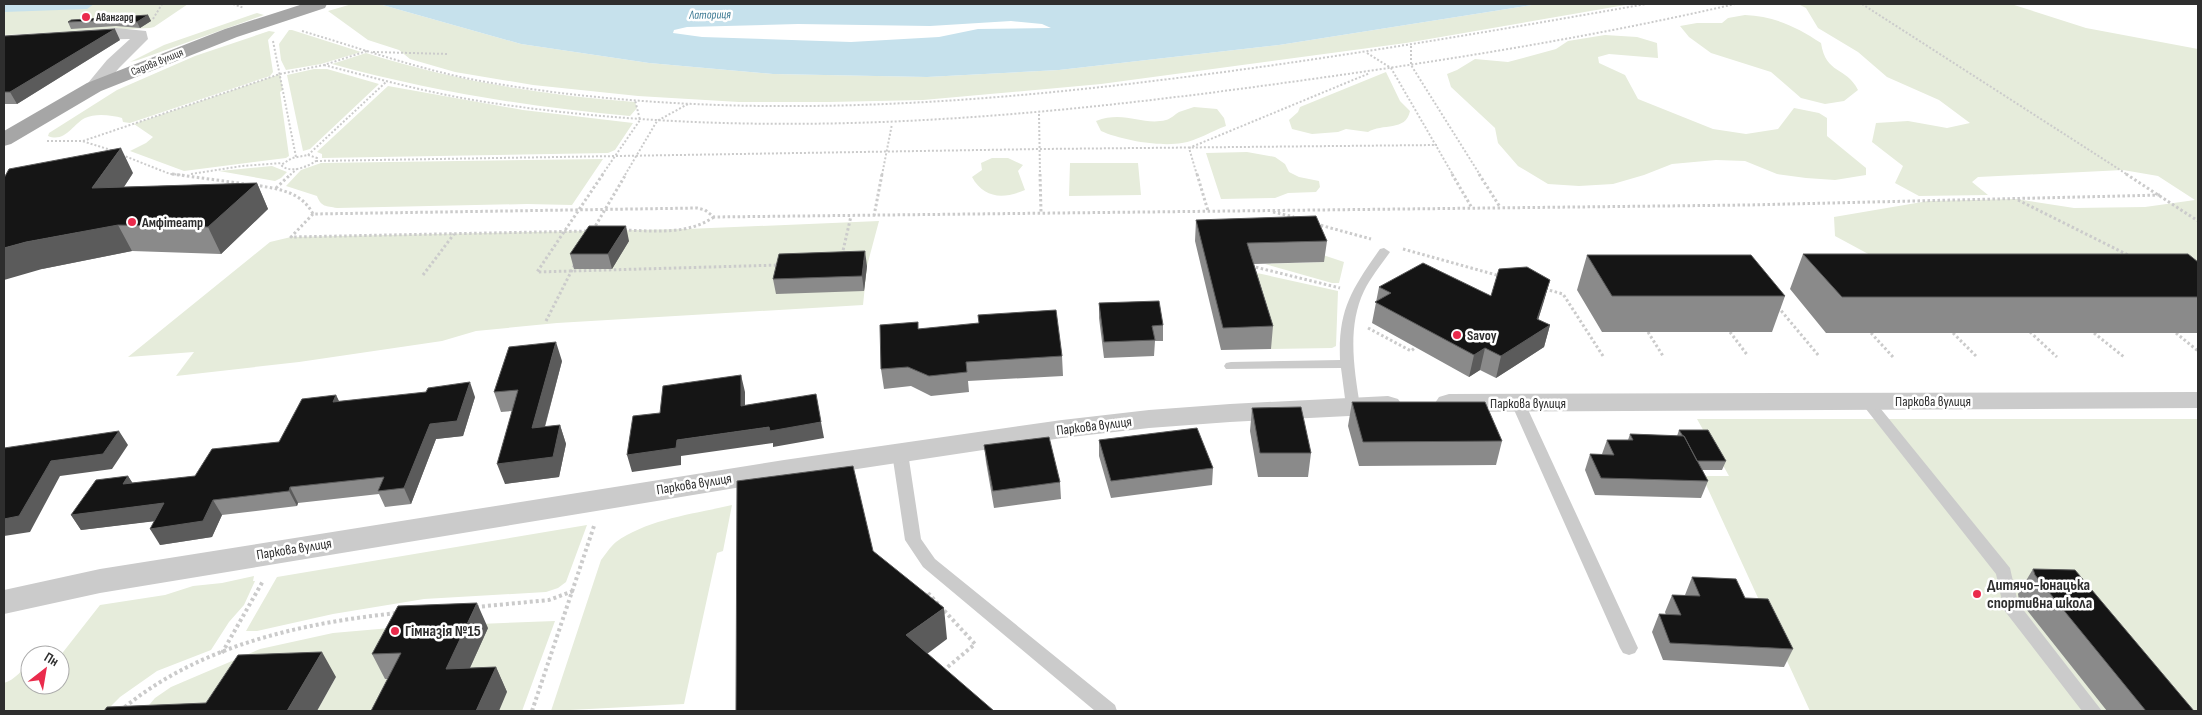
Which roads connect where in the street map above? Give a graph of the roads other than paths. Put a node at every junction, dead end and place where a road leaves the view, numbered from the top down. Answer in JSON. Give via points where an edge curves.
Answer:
{"nodes":[{"id":1,"x":319,"y":4,"type":"edge"},
{"id":2,"x":70,"y":36,"type":"edge"},
{"id":3,"x":94,"y":87,"type":"junction"},
{"id":4,"x":4,"y":140,"type":"edge"},
{"id":5,"x":1381,"y":247,"type":"road end"},
{"id":6,"x":1346,"y":364,"type":"junction"},
{"id":7,"x":1231,"y":366,"type":"dead end"},
{"id":8,"x":2198,"y":400,"type":"edge"},
{"id":9,"x":1867,"y":401,"type":"junction"},
{"id":10,"x":1518,"y":403,"type":"junction"},
{"id":11,"x":1353,"y":406,"type":"junction"},
{"id":12,"x":900,"y":453,"type":"junction"},
{"id":13,"x":4,"y":602,"type":"edge"},
{"id":14,"x":1629,"y":648,"type":"dead end"},
{"id":15,"x":1108,"y":711,"type":"edge"},
{"id":16,"x":2093,"y":711,"type":"edge"}],
"edges":[{"from":1,"to":3,"type":"main road","name":"Садова вулиця","via":[[230,33]]},
{"from":2,"to":3,"type":"street","via":[[140,35],[140,39]]},
{"from":3,"to":4,"type":"main road","name":"Садова вулиця"},
{"from":5,"to":6,"type":"lane","via":[[1358,292],[1350,319]]},
{"from":6,"to":7,"type":"lane"},
{"from":6,"to":11,"type":"lane"},
{"from":8,"to":9,"type":"street","name":"Паркова вулиця"},
{"from":9,"to":10,"type":"street","name":"Паркова вулиця"},
{"from":9,"to":16,"type":"lane","via":[[2004,572],[2010,605]]},
{"from":10,"to":11,"type":"street","name":"Паркова вулиця"},
{"from":10,"to":14,"type":"lane"},
{"from":11,"to":12,"type":"street","name":"Паркова вулиця","via":[[1150,419]]},
{"from":12,"to":13,"type":"street","name":"Паркова вулиця","via":[[129,576]]},
{"from":12,"to":15,"type":"lane","via":[[913,540],[929,564]]}]}
